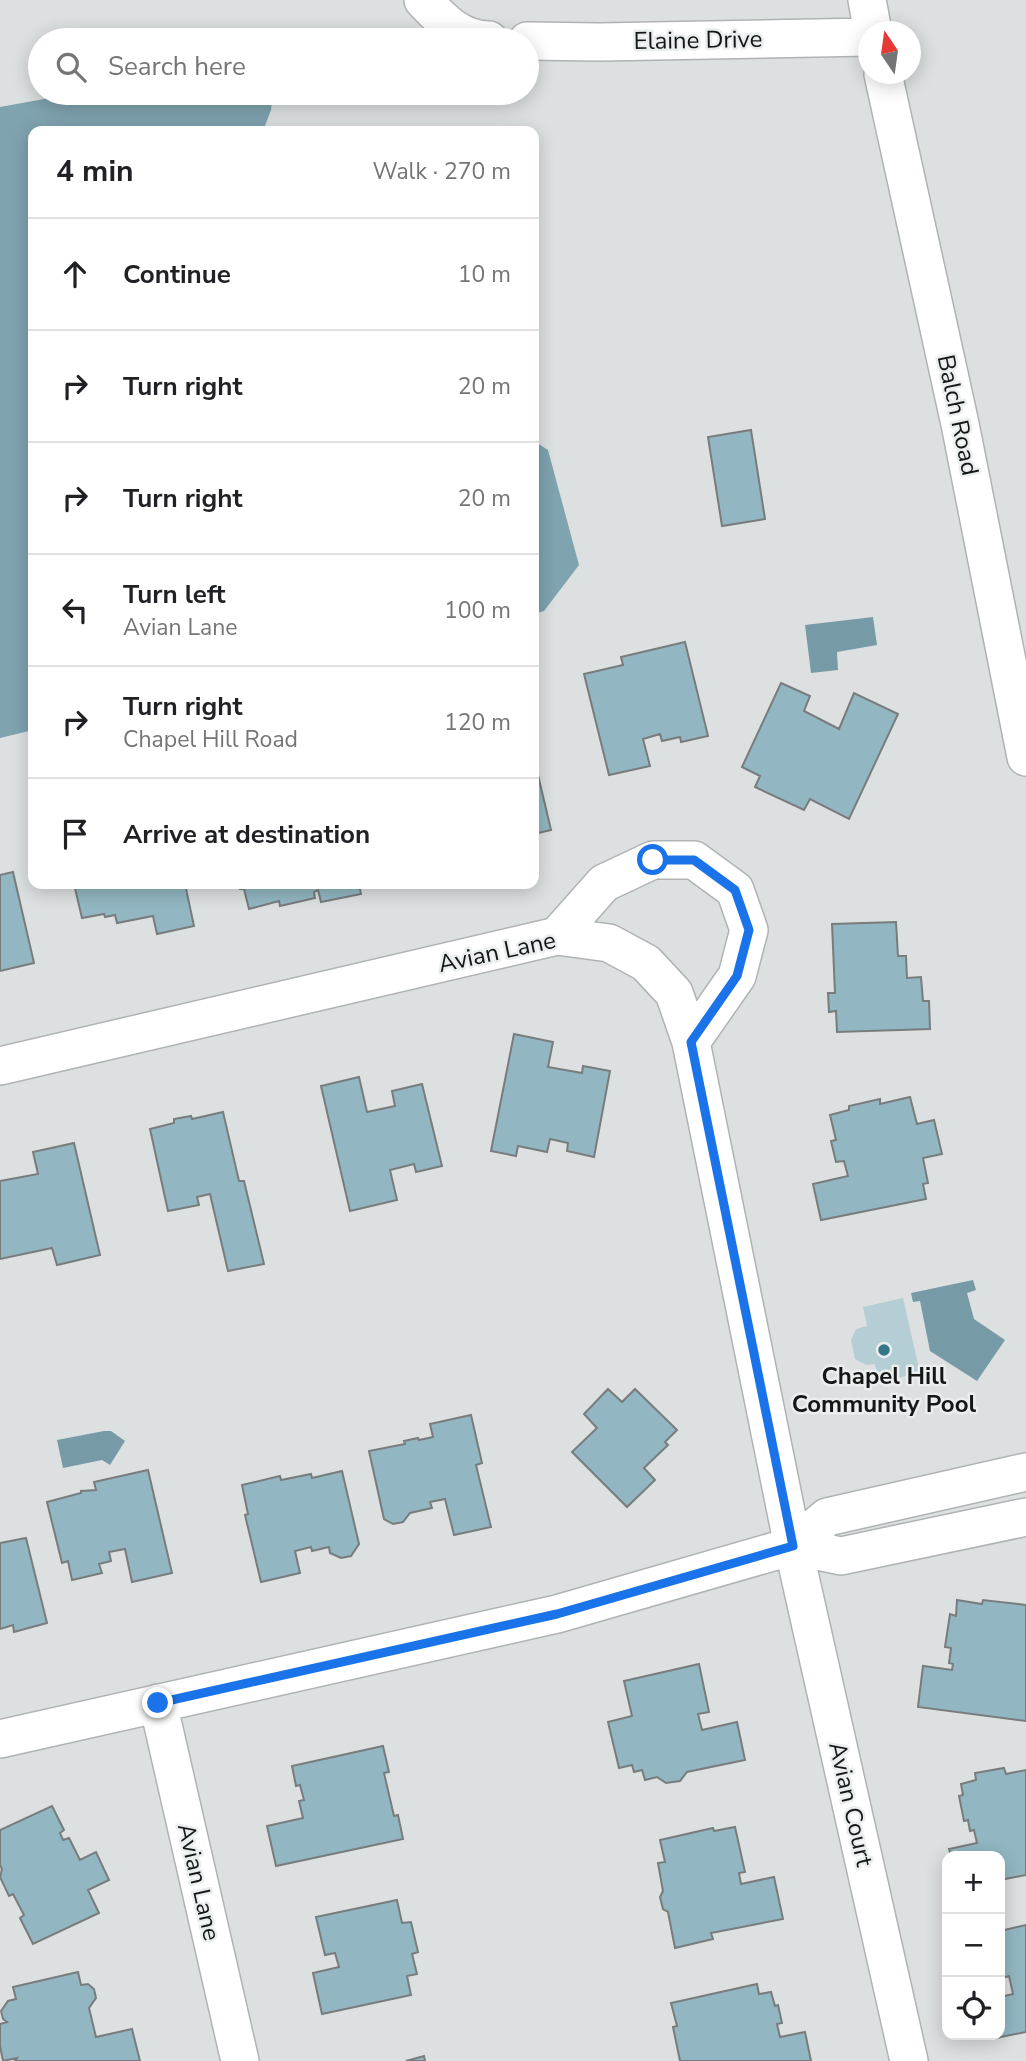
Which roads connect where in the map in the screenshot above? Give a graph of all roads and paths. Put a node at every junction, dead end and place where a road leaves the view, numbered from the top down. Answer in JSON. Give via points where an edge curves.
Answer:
{"nodes":[{"id":1,"x":424,"y":0,"type":"edge"},
{"id":2,"x":867,"y":0,"type":"edge"},
{"id":3,"x":871,"y":21,"type":"edge"},
{"id":4,"x":451,"y":28,"type":"edge"},
{"id":5,"x":858,"y":37,"type":"edge"},
{"id":6,"x":539,"y":41,"type":"edge"},
{"id":7,"x":885,"y":84,"type":"edge"},
{"id":8,"x":1026,"y":757,"type":"edge"},
{"id":9,"x":557,"y":936,"type":"junction"},
{"id":10,"x":691,"y":1042,"type":"junction"},
{"id":11,"x":0,"y":1066,"type":"edge"},
{"id":12,"x":1026,"y":1472,"type":"edge"},
{"id":13,"x":1026,"y":1517,"type":"edge"},
{"id":14,"x":793,"y":1546,"type":"junction"},
{"id":15,"x":158,"y":1703,"type":"junction"},
{"id":16,"x":0,"y":1739,"type":"edge"},
{"id":17,"x":240,"y":2061,"type":"edge"},
{"id":18,"x":909,"y":2061,"type":"edge"}],
"edges":[{"from":1,"to":4,"type":"street"},
{"from":2,"to":3,"type":"street"},
{"from":5,"to":6,"type":"street","name":"Elaine Drive"},
{"from":7,"to":8,"type":"street","name":"Balch Road"},
{"from":9,"to":10,"type":"street","name":"Avian Lane","via":[[609,943],[646,963],[674,993]]},
{"from":9,"to":10,"type":"street","via":[[604,883],[653,860],[694,860],[735,890],[749,930],[737,976]]},
{"from":9,"to":11,"type":"street","name":"Avian Lane"},
{"from":10,"to":14,"type":"street","name":"Avian Lane"},
{"from":12,"to":14,"type":"street","via":[[827,1517]]},
{"from":13,"to":14,"type":"street","via":[[841,1556]]},
{"from":14,"to":15,"type":"street","via":[[557,1614]]},
{"from":14,"to":18,"type":"street","name":"Avian Court"},
{"from":15,"to":16,"type":"street"},
{"from":15,"to":17,"type":"street","name":"Avian Lane"}]}
